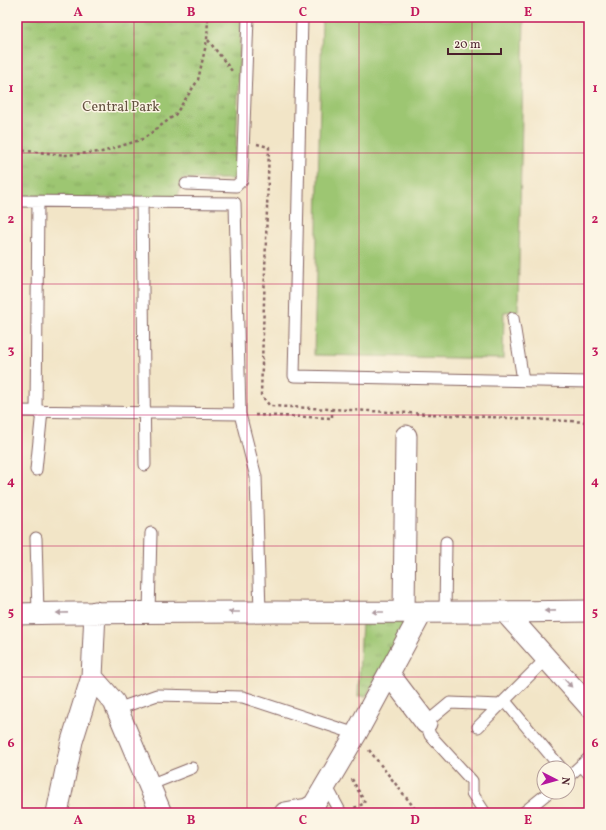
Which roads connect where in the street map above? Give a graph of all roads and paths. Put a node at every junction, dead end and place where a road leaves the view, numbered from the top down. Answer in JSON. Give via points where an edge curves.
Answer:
{"nodes":[{"id":1,"x":208,"y":17,"type":"edge"},
{"id":2,"x":248,"y":17,"type":"edge"},
{"id":3,"x":302,"y":17,"type":"edge"},
{"id":4,"x":207,"y":40,"type":"junction"},
{"id":5,"x":245,"y":86,"type":"junction"},
{"id":6,"x":244,"y":139,"type":"junction"},
{"id":7,"x":17,"y":150,"type":"edge"},
{"id":8,"x":186,"y":184,"type":"dead end"},
{"id":9,"x":17,"y":201,"type":"edge"},
{"id":10,"x":38,"y":202,"type":"junction"},
{"id":11,"x":142,"y":202,"type":"junction"},
{"id":12,"x":513,"y":318,"type":"dead end"},
{"id":13,"x":523,"y":380,"type":"junction"},
{"id":14,"x":589,"y":382,"type":"edge"},
{"id":15,"x":332,"y":409,"type":"junction"},
{"id":16,"x":17,"y":411,"type":"edge"},
{"id":17,"x":39,"y":411,"type":"junction"},
{"id":18,"x":145,"y":412,"type":"junction"},
{"id":19,"x":240,"y":414,"type":"junction"},
{"id":20,"x":589,"y":422,"type":"edge"},
{"id":21,"x":406,"y":436,"type":"dead end"},
{"id":22,"x":146,"y":465,"type":"dead end"},
{"id":23,"x":36,"y":470,"type":"dead end"},
{"id":24,"x":151,"y":533,"type":"dead end"},
{"id":25,"x":36,"y":538,"type":"dead end"},
{"id":26,"x":446,"y":542,"type":"dead end"},
{"id":27,"x":589,"y":611,"type":"edge"},
{"id":28,"x":94,"y":612,"type":"junction"},
{"id":29,"x":149,"y":612,"type":"junction"},
{"id":30,"x":260,"y":612,"type":"junction"},
{"id":31,"x":413,"y":612,"type":"junction"},
{"id":32,"x":445,"y":612,"type":"junction"},
{"id":33,"x":505,"y":612,"type":"junction"},
{"id":34,"x":38,"y":613,"type":"junction"},
{"id":35,"x":17,"y":614,"type":"edge"},
{"id":36,"x":546,"y":659,"type":"junction"},
{"id":37,"x":389,"y":674,"type":"junction"},
{"id":38,"x":92,"y":677,"type":"junction"},
{"id":39,"x":503,"y":703,"type":"junction"},
{"id":40,"x":589,"y":706,"type":"edge"},
{"id":41,"x":117,"y":709,"type":"junction"},
{"id":42,"x":426,"y":723,"type":"junction"},
{"id":43,"x":478,"y":727,"type":"dead end"},
{"id":44,"x":356,"y":734,"type":"junction"},
{"id":45,"x":341,"y":760,"type":"junction"},
{"id":46,"x":555,"y":760,"type":"edge"},
{"id":47,"x":585,"y":762,"type":"edge"},
{"id":48,"x":192,"y":768,"type":"dead end"},
{"id":49,"x":576,"y":769,"type":"edge"},
{"id":50,"x":589,"y":774,"type":"edge"},
{"id":51,"x":149,"y":785,"type":"junction"},
{"id":52,"x":326,"y":785,"type":"junction"},
{"id":53,"x":539,"y":800,"type":"edge"},
{"id":54,"x":416,"y":810,"type":"dead end"},
{"id":55,"x":346,"y":811,"type":"edge"},
{"id":56,"x":57,"y":813,"type":"edge"},
{"id":57,"x":161,"y":813,"type":"edge"},
{"id":58,"x":285,"y":813,"type":"edge"},
{"id":59,"x":485,"y":813,"type":"edge"},
{"id":60,"x":523,"y":813,"type":"edge"}],
"edges":[{"from":1,"to":4,"type":"path"},
{"from":2,"to":5,"type":"lane"},
{"from":3,"to":13,"type":"lane","via":[[294,376]]},
{"from":4,"to":5,"type":"path"},
{"from":4,"to":7,"type":"path","via":[[198,80],[175,115],[143,139],[102,152],[66,155]]},
{"from":5,"to":6,"type":"lane"},
{"from":6,"to":8,"type":"lane","via":[[242,180],[236,186]]},
{"from":6,"to":15,"type":"path","via":[[269,147],[261,395],[270,406]]},
{"from":9,"to":10,"type":"lane"},
{"from":10,"to":11,"type":"lane"},
{"from":10,"to":17,"type":"lane"},
{"from":11,"to":18,"type":"lane"},
{"from":11,"to":19,"type":"lane","via":[[235,203]]},
{"from":12,"to":13,"type":"lane"},
{"from":13,"to":14,"type":"lane"},
{"from":15,"to":19,"type":"path","via":[[332,418]]},
{"from":15,"to":20,"type":"path"},
{"from":16,"to":17,"type":"lane"},
{"from":17,"to":18,"type":"lane"},
{"from":17,"to":23,"type":"lane"},
{"from":18,"to":19,"type":"lane"},
{"from":18,"to":22,"type":"lane"},
{"from":19,"to":30,"type":"lane","via":[[256,477]]},
{"from":21,"to":31,"type":"street"},
{"from":24,"to":29,"type":"lane"},
{"from":25,"to":34,"type":"lane"},
{"from":26,"to":32,"type":"lane"},
{"from":27,"to":33,"type":"street","one_way":true},
{"from":28,"to":29,"type":"street"},
{"from":28,"to":34,"type":"street","one_way":true},
{"from":28,"to":38,"type":"street"},
{"from":30,"to":29,"type":"street","one_way":true},
{"from":31,"to":30,"type":"street","one_way":true},
{"from":31,"to":32,"type":"street"},
{"from":31,"to":37,"type":"street"},
{"from":32,"to":33,"type":"street"},
{"from":33,"to":36,"type":"street"},
{"from":34,"to":35,"type":"street"},
{"from":36,"to":39,"type":"lane"},
{"from":36,"to":40,"type":"street","one_way":true},
{"from":37,"to":42,"type":"street"},
{"from":37,"to":44,"type":"street"},
{"from":38,"to":41,"type":"street"},
{"from":38,"to":56,"type":"street","via":[[72,741]]},
{"from":39,"to":42,"type":"lane","via":[[450,704]]},
{"from":39,"to":43,"type":"lane"},
{"from":39,"to":46,"type":"lane"},
{"from":41,"to":44,"type":"lane","via":[[157,695],[243,698]]},
{"from":41,"to":51,"type":"street"},
{"from":42,"to":59,"type":"lane","via":[[430,735],[472,781],[472,793]]},
{"from":44,"to":45,"type":"street"},
{"from":44,"to":54,"type":"path"},
{"from":45,"to":52,"type":"street"},
{"from":45,"to":55,"type":"path","via":[[365,803]]},
{"from":47,"to":49,"type":"lane"},
{"from":47,"to":50,"type":"lane"},
{"from":48,"to":51,"type":"lane"},
{"from":51,"to":57,"type":"street"},
{"from":52,"to":55,"type":"lane"},
{"from":52,"to":58,"type":"street","via":[[314,805]]},
{"from":53,"to":60,"type":"lane"}]}
